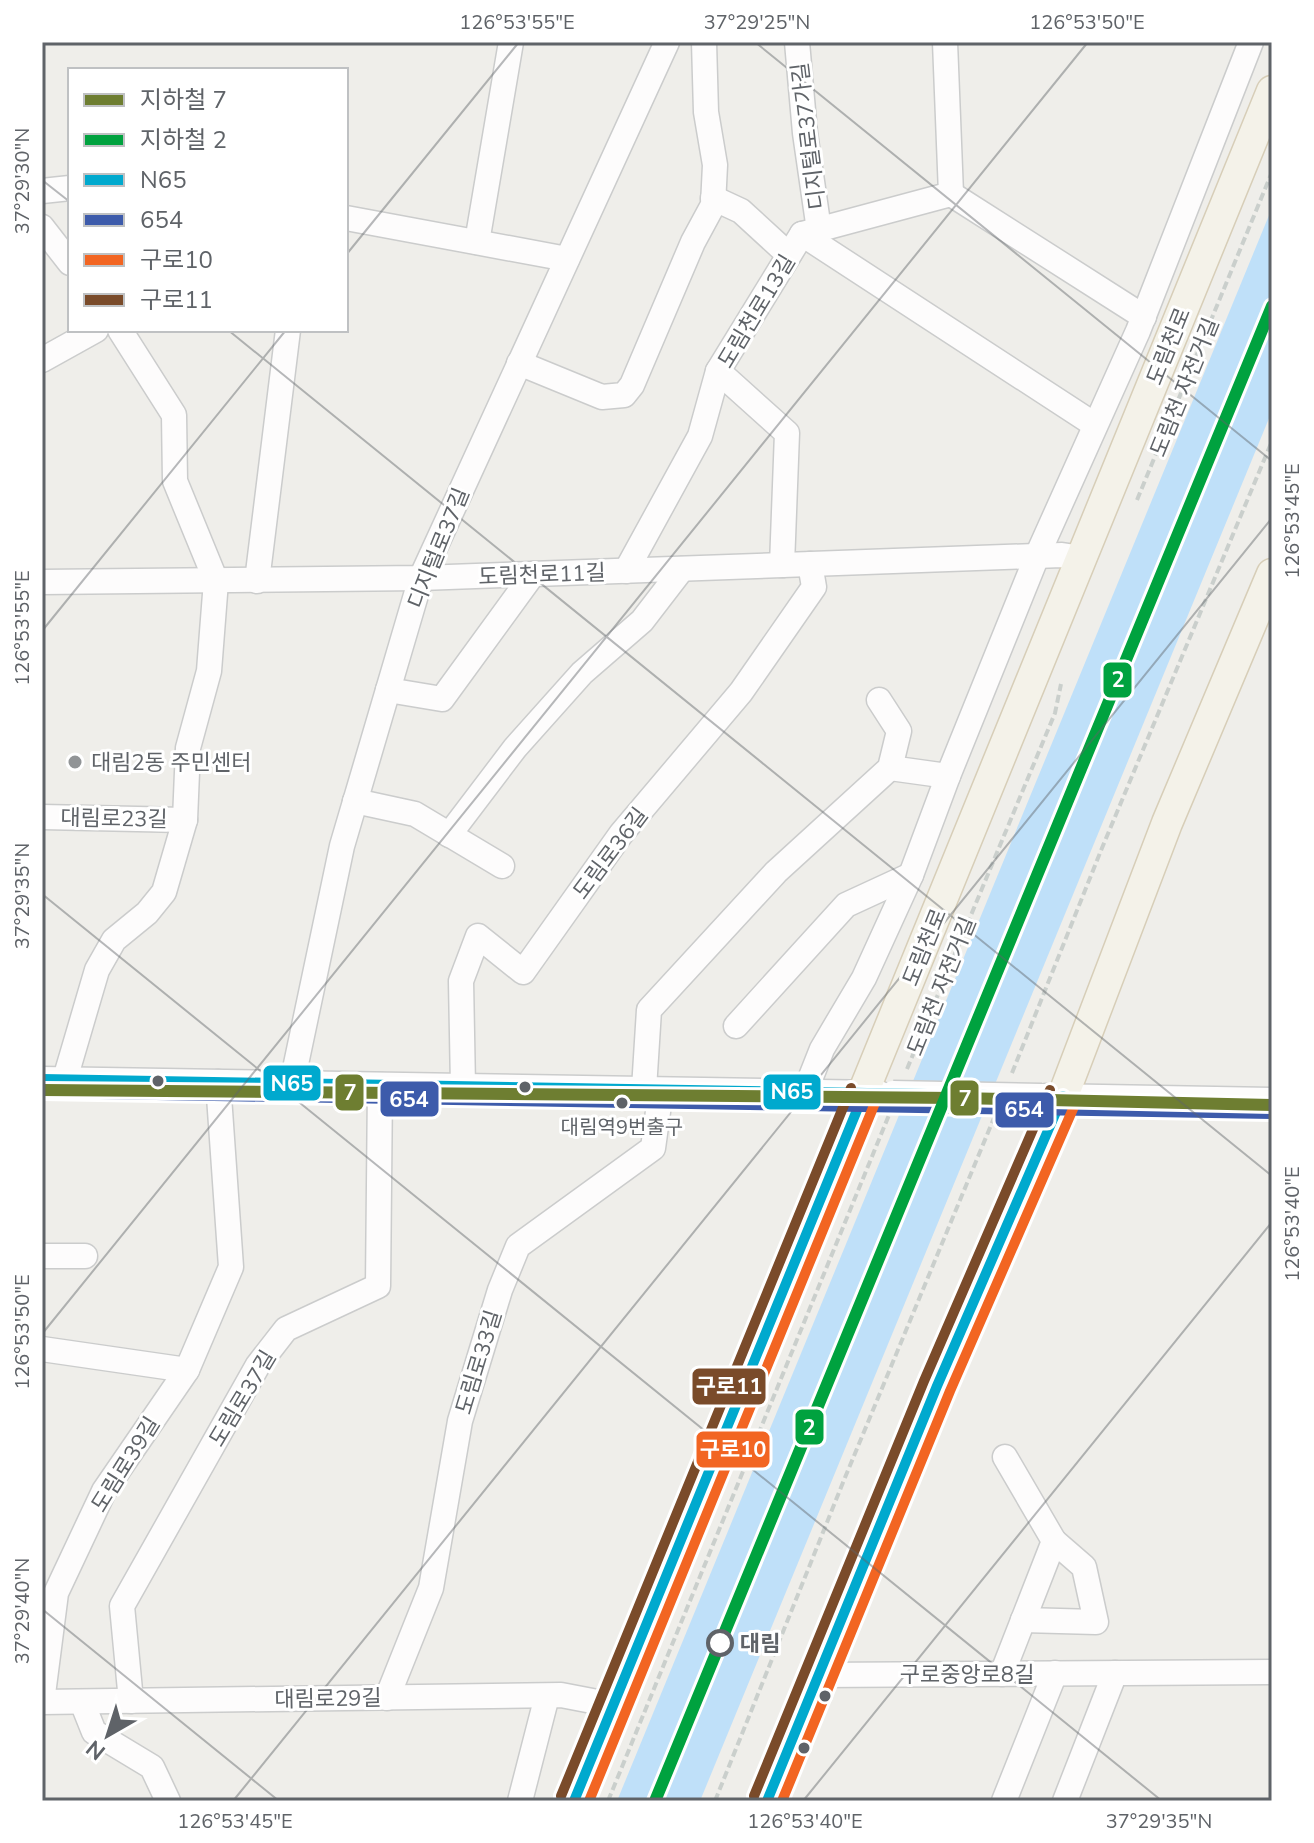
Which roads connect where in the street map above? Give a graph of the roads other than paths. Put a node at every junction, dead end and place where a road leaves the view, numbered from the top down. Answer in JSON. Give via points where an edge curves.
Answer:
{"nodes":[{"id":1,"x":511,"y":42,"type":"edge"},
{"id":2,"x":667,"y":42,"type":"edge"},
{"id":3,"x":704,"y":42,"type":"edge"},
{"id":4,"x":797,"y":42,"type":"edge"},
{"id":5,"x":945,"y":42,"type":"edge"},
{"id":6,"x":1251,"y":42,"type":"edge"},
{"id":7,"x":1272,"y":91,"type":"edge"},
{"id":8,"x":68,"y":188,"type":"edge"},
{"id":9,"x":42,"y":191,"type":"edge"},
{"id":10,"x":951,"y":194,"type":"junction"},
{"id":11,"x":713,"y":198,"type":"junction"},
{"id":12,"x":348,"y":218,"type":"edge"},
{"id":13,"x":42,"y":227,"type":"edge"},
{"id":14,"x":811,"y":232,"type":"junction"},
{"id":15,"x":477,"y":242,"type":"junction"},
{"id":16,"x":789,"y":255,"type":"junction"},
{"id":17,"x":567,"y":259,"type":"junction"},
{"id":18,"x":68,"y":260,"type":"edge"},
{"id":19,"x":1144,"y":317,"type":"junction"},
{"id":20,"x":92,"y":332,"type":"edge"},
{"id":21,"x":121,"y":332,"type":"edge"},
{"id":22,"x":288,"y":332,"type":"edge"},
{"id":23,"x":42,"y":360,"type":"edge"},
{"id":24,"x":519,"y":363,"type":"junction"},
{"id":25,"x":718,"y":371,"type":"junction"},
{"id":26,"x":1095,"y":425,"type":"junction"},
{"id":27,"x":1037,"y":556,"type":"junction"},
{"id":28,"x":1082,"y":558,"type":"junction"},
{"id":29,"x":810,"y":564,"type":"junction"},
{"id":30,"x":782,"y":565,"type":"junction"},
{"id":31,"x":682,"y":569,"type":"junction"},
{"id":32,"x":626,"y":571,"type":"junction"},
{"id":33,"x":533,"y":574,"type":"junction"},
{"id":34,"x":1272,"y":574,"type":"edge"},
{"id":35,"x":421,"y":578,"type":"junction"},
{"id":36,"x":216,"y":581,"type":"junction"},
{"id":37,"x":257,"y":581,"type":"junction"},
{"id":38,"x":42,"y":582,"type":"edge"},
{"id":39,"x":388,"y":690,"type":"junction"},
{"id":40,"x":879,"y":700,"type":"dead end"},
{"id":41,"x":890,"y":768,"type":"junction"},
{"id":42,"x":948,"y":776,"type":"junction"},
{"id":43,"x":355,"y":801,"type":"junction"},
{"id":44,"x":42,"y":817,"type":"edge"},
{"id":45,"x":185,"y":820,"type":"junction"},
{"id":46,"x":449,"y":835,"type":"junction"},
{"id":47,"x":502,"y":866,"type":"dead end"},
{"id":48,"x":911,"y":875,"type":"junction"},
{"id":49,"x":736,"y":1026,"type":"dead end"},
{"id":50,"x":54,"y":1079,"type":"edge"},
{"id":51,"x":218,"y":1082,"type":"junction"},
{"id":52,"x":292,"y":1083,"type":"junction"},
{"id":53,"x":380,"y":1085,"type":"junction"},
{"id":54,"x":463,"y":1087,"type":"junction"},
{"id":55,"x":652,"y":1089,"type":"junction"},
{"id":56,"x":805,"y":1092,"type":"junction"},
{"id":57,"x":888,"y":1093,"type":"junction"},
{"id":58,"x":1052,"y":1096,"type":"junction"},
{"id":59,"x":1272,"y":1100,"type":"edge"},
{"id":60,"x":42,"y":1256,"type":"edge"},
{"id":61,"x":85,"y":1256,"type":"dead end"},
{"id":62,"x":42,"y":1349,"type":"edge"},
{"id":63,"x":187,"y":1370,"type":"junction"},
{"id":64,"x":1005,"y":1457,"type":"dead end"},
{"id":65,"x":1054,"y":1541,"type":"junction"},
{"id":66,"x":1023,"y":1620,"type":"junction"},
{"id":67,"x":1272,"y":1672,"type":"edge"},
{"id":68,"x":1055,"y":1673,"type":"junction"},
{"id":69,"x":1115,"y":1673,"type":"junction"},
{"id":70,"x":1002,"y":1674,"type":"junction"},
{"id":71,"x":818,"y":1675,"type":"junction"},
{"id":72,"x":547,"y":1696,"type":"junction"},
{"id":73,"x":387,"y":1698,"type":"junction"},
{"id":74,"x":131,"y":1701,"type":"junction"},
{"id":75,"x":42,"y":1702,"type":"edge"},
{"id":76,"x":82,"y":1702,"type":"junction"},
{"id":77,"x":613,"y":1705,"type":"junction"},
{"id":78,"x":168,"y":1801,"type":"edge"},
{"id":79,"x":520,"y":1801,"type":"edge"},
{"id":80,"x":574,"y":1801,"type":"edge"},
{"id":81,"x":767,"y":1801,"type":"edge"},
{"id":82,"x":1004,"y":1801,"type":"edge"},
{"id":83,"x":1065,"y":1801,"type":"edge"}],
"edges":[{"from":1,"to":15,"type":"street"},
{"from":2,"to":17,"type":"street","name":"디지털로37길"},
{"from":3,"to":11,"type":"street"},
{"from":4,"to":14,"type":"street","name":"디지털로37가길"},
{"from":5,"to":10,"type":"street"},
{"from":6,"to":19,"type":"street"},
{"from":7,"to":28,"type":"main road","name":"도림천로"},
{"from":8,"to":9,"type":"street"},
{"from":10,"to":14,"type":"street"},
{"from":10,"to":19,"type":"street"},
{"from":11,"to":16,"type":"street","via":[[741,211]]},
{"from":11,"to":24,"type":"street","via":[[624,395],[602,397]]},
{"from":12,"to":15,"type":"street"},
{"from":13,"to":18,"type":"street"},
{"from":14,"to":16,"type":"street","name":"도림천로13길"},
{"from":14,"to":26,"type":"street"},
{"from":15,"to":17,"type":"street"},
{"from":16,"to":25,"type":"street","name":"도림천로13길"},
{"from":17,"to":24,"type":"street","name":"디지털로37길"},
{"from":19,"to":26,"type":"street"},
{"from":20,"to":23,"type":"street"},
{"from":21,"to":36,"type":"street","via":[[174,415],[175,481]]},
{"from":22,"to":37,"type":"street"},
{"from":24,"to":35,"type":"street","name":"디지털로37길"},
{"from":25,"to":30,"type":"street","via":[[787,433]]},
{"from":25,"to":32,"type":"street","name":"도림천로13길","via":[[700,436]]},
{"from":26,"to":27,"type":"street"},
{"from":27,"to":28,"type":"street","name":"도림천로11길"},
{"from":27,"to":29,"type":"street","name":"도림천로11길"},
{"from":27,"to":42,"type":"street"},
{"from":28,"to":57,"type":"main road","name":"도림천로"},
{"from":29,"to":30,"type":"street","name":"도림천로11길"},
{"from":29,"to":54,"type":"street","name":"도림로36길","via":[[814,587],[741,692],[621,834],[523,972],[478,936],[461,981]]},
{"from":30,"to":31,"type":"street","name":"도림천로11길"},
{"from":31,"to":32,"type":"street","name":"도림천로11길"},
{"from":31,"to":46,"type":"street","via":[[642,621],[582,673],[515,748]]},
{"from":32,"to":33,"type":"street","name":"도림천로11길"},
{"from":33,"to":35,"type":"street","name":"도림천로11길"},
{"from":33,"to":39,"type":"street","via":[[442,699]]},
{"from":34,"to":58,"type":"main road"},
{"from":35,"to":37,"type":"street","name":"도림천로11길"},
{"from":35,"to":39,"type":"street","name":"디지털로37길"},
{"from":36,"to":37,"type":"street","name":"도림천로11길"},
{"from":36,"to":38,"type":"street","name":"도림천로11길"},
{"from":36,"to":45,"type":"street","via":[[209,671],[188,748]]},
{"from":39,"to":43,"type":"street","name":"디지털로37길"},
{"from":40,"to":41,"type":"street","via":[[899,731]]},
{"from":41,"to":42,"type":"street"},
{"from":41,"to":55,"type":"street","via":[[776,872],[649,1010]]},
{"from":42,"to":48,"type":"street"},
{"from":43,"to":46,"type":"street","via":[[415,814]]},
{"from":43,"to":52,"type":"street","name":"디지털로37길"},
{"from":44,"to":45,"type":"street","name":"대림로23길"},
{"from":45,"to":50,"type":"street","via":[[164,892],[114,940]]},
{"from":46,"to":47,"type":"street"},
{"from":48,"to":49,"type":"street","via":[[846,905]]},
{"from":48,"to":56,"type":"street"},
{"from":50,"to":51,"type":"street"},
{"from":51,"to":52,"type":"street"},
{"from":51,"to":63,"type":"street","name":"도림로39길","via":[[231,1267]]},
{"from":52,"to":53,"type":"street"},
{"from":53,"to":54,"type":"street"},
{"from":53,"to":74,"type":"street","name":"도림로37길","via":[[378,1286],[286,1329],[258,1365],[122,1606]]},
{"from":54,"to":55,"type":"street"},
{"from":55,"to":56,"type":"street"},
{"from":55,"to":73,"type":"street","name":"도림로33길","via":[[653,1148],[518,1246],[460,1421],[431,1588]]},
{"from":56,"to":57,"type":"street"},
{"from":57,"to":58,"type":"street","bridge":true},
{"from":57,"to":77,"type":"main road","name":"도림천로"},
{"from":58,"to":59,"type":"street"},
{"from":58,"to":71,"type":"main road"},
{"from":60,"to":61,"type":"street"},
{"from":62,"to":63,"type":"street"},
{"from":63,"to":75,"type":"street","name":"도림로39길","via":[[104,1491],[56,1593]]},
{"from":64,"to":65,"type":"street"},
{"from":65,"to":66,"type":"street"},
{"from":65,"to":66,"type":"street","via":[[1084,1567],[1096,1622]]},
{"from":66,"to":70,"type":"street"},
{"from":67,"to":69,"type":"street","name":"구로중앙로8길"},
{"from":68,"to":69,"type":"street","name":"구로중앙로8길"},
{"from":68,"to":70,"type":"street","name":"구로중앙로8길"},
{"from":68,"to":82,"type":"street"},
{"from":69,"to":83,"type":"street"},
{"from":70,"to":71,"type":"street","name":"구로중앙로8길"},
{"from":71,"to":81,"type":"main road"},
{"from":72,"to":73,"type":"street","name":"대림로29길"},
{"from":72,"to":77,"type":"street","name":"대림로29길"},
{"from":72,"to":79,"type":"street"},
{"from":73,"to":74,"type":"street","name":"대림로29길"},
{"from":74,"to":76,"type":"street","name":"대림로29길"},
{"from":75,"to":76,"type":"street","name":"대림로29길"},
{"from":76,"to":78,"type":"street","via":[[94,1732],[152,1767]]},
{"from":77,"to":80,"type":"main road","name":"도림천로"}]}
